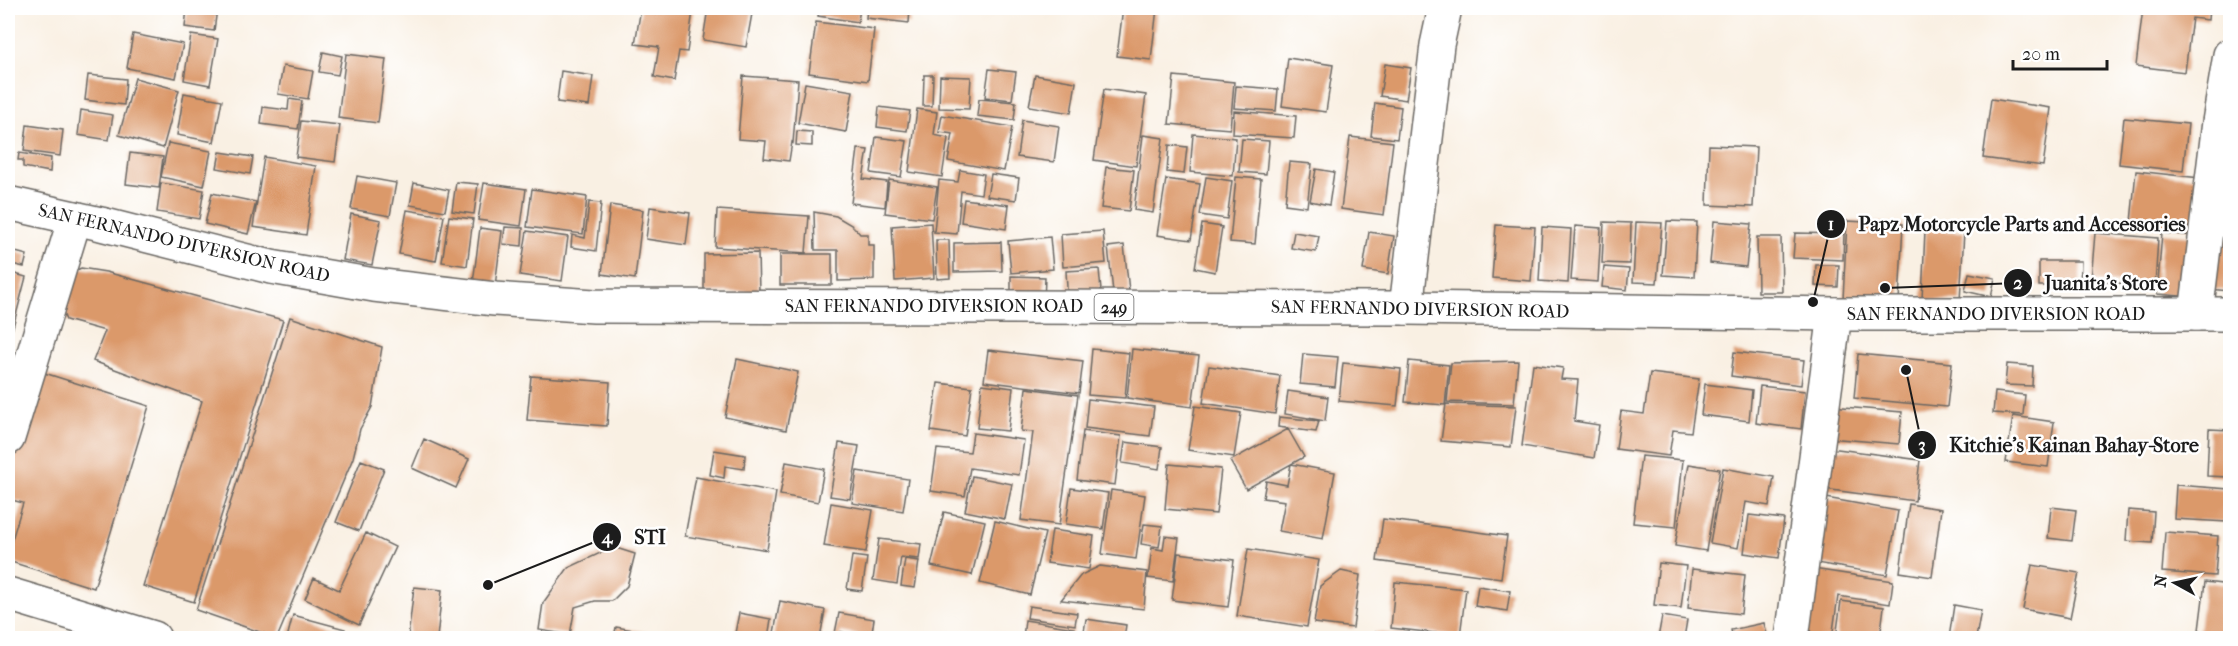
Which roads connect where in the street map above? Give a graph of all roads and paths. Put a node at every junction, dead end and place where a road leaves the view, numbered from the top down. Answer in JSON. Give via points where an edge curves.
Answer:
{"nodes":[{"id":1,"x":1445,"y":8,"type":"edge"},
{"id":2,"x":2230,"y":55,"type":"edge"},
{"id":3,"x":8,"y":203,"type":"edge"},
{"id":4,"x":75,"y":218,"type":"junction"},
{"id":5,"x":1406,"y":308,"type":"junction"},
{"id":6,"x":1835,"y":314,"type":"junction"},
{"id":7,"x":2196,"y":314,"type":"junction"},
{"id":8,"x":2230,"y":314,"type":"edge"},
{"id":9,"x":8,"y":438,"type":"edge"},
{"id":10,"x":8,"y":594,"type":"edge"},
{"id":11,"x":154,"y":639,"type":"edge"},
{"id":12,"x":1792,"y":639,"type":"edge"}],
"edges":[{"from":1,"to":5,"type":"main road","via":[[1437,45]]},
{"from":2,"to":7,"type":"main road"},
{"from":3,"to":4,"type":"main road","name":"SAN FERNANDO DIVERSION ROAD","number":"249"},
{"from":4,"to":5,"type":"main road","name":"SAN FERNANDO DIVERSION ROAD","number":"249","via":[[271,267],[374,285],[594,306]]},
{"from":4,"to":9,"type":"main road"},
{"from":5,"to":6,"type":"main road","name":"SAN FERNANDO DIVERSION ROAD","number":"249"},
{"from":6,"to":7,"type":"main road","name":"SAN FERNANDO DIVERSION ROAD","number":"249"},
{"from":6,"to":12,"type":"main road"},
{"from":7,"to":8,"type":"main road","name":"SAN FERNANDO DIVERSION ROAD","number":"249"},
{"from":10,"to":11,"type":"main road"}]}
